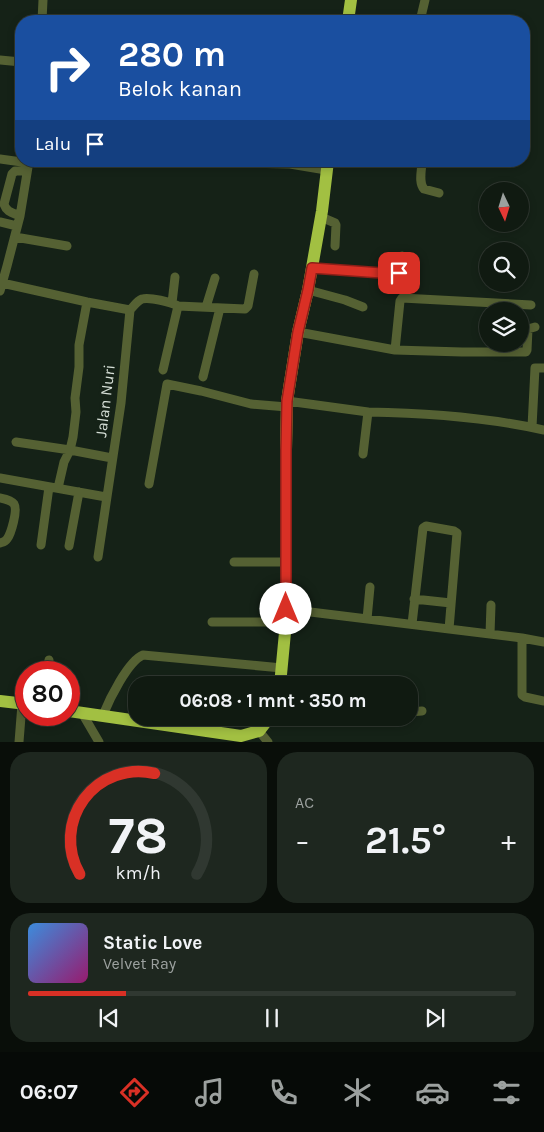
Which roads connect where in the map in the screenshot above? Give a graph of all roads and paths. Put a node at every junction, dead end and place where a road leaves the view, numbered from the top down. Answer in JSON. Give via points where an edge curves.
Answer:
{"nodes":[{"id":1,"x":43,"y":0,"type":"edge"},
{"id":2,"x":351,"y":0,"type":"edge"},
{"id":3,"x":425,"y":0,"type":"edge"},
{"id":4,"x":42,"y":15,"type":"edge"},
{"id":5,"x":349,"y":15,"type":"edge"},
{"id":6,"x":421,"y":15,"type":"edge"},
{"id":7,"x":0,"y":60,"type":"edge"},
{"id":8,"x":15,"y":61,"type":"edge"},
{"id":9,"x":0,"y":159,"type":"edge"},
{"id":10,"x":15,"y":162,"type":"edge"},
{"id":11,"x":24,"y":167,"type":"edge"},
{"id":12,"x":28,"y":167,"type":"edge"},
{"id":13,"x":327,"y":167,"type":"edge"},
{"id":14,"x":421,"y":167,"type":"edge"},
{"id":15,"x":439,"y":193,"type":"dead end"},
{"id":16,"x":20,"y":216,"type":"junction"},
{"id":17,"x":321,"y":218,"type":"junction"},
{"id":18,"x":0,"y":222,"type":"edge"},
{"id":19,"x":17,"y":226,"type":"junction"},
{"id":20,"x":15,"y":237,"type":"junction"},
{"id":21,"x":66,"y":246,"type":"dead end"},
{"id":22,"x":334,"y":246,"type":"dead end"},
{"id":23,"x":402,"y":256,"type":"dead end"},
{"id":24,"x":312,"y":268,"type":"junction"},
{"id":25,"x":254,"y":274,"type":"dead end"},
{"id":26,"x":175,"y":277,"type":"dead end"},
{"id":27,"x":215,"y":278,"type":"dead end"},
{"id":28,"x":1,"y":287,"type":"edge"},
{"id":29,"x":308,"y":290,"type":"junction"},
{"id":30,"x":86,"y":302,"type":"junction"},
{"id":31,"x":175,"y":304,"type":"junction"},
{"id":32,"x":531,"y":305,"type":"dead end"},
{"id":33,"x":206,"y":307,"type":"junction"},
{"id":34,"x":363,"y":307,"type":"dead end"},
{"id":35,"x":220,"y":308,"type":"junction"},
{"id":36,"x":130,"y":310,"type":"junction"},
{"id":37,"x":535,"y":327,"type":"dead end"},
{"id":38,"x":298,"y":332,"type":"junction"},
{"id":39,"x":395,"y":350,"type":"junction"},
{"id":40,"x":544,"y":368,"type":"edge"},
{"id":41,"x":163,"y":370,"type":"dead end"},
{"id":42,"x":203,"y":377,"type":"dead end"},
{"id":43,"x":287,"y":404,"type":"junction"},
{"id":44,"x":368,"y":412,"type":"junction"},
{"id":45,"x":532,"y":427,"type":"junction"},
{"id":46,"x":544,"y":430,"type":"edge"},
{"id":47,"x":16,"y":442,"type":"dead end"},
{"id":48,"x":70,"y":450,"type":"junction"},
{"id":49,"x":363,"y":454,"type":"dead end"},
{"id":50,"x":112,"y":458,"type":"junction"},
{"id":51,"x":0,"y":478,"type":"edge"},
{"id":52,"x":149,"y":484,"type":"dead end"},
{"id":53,"x":49,"y":487,"type":"junction"},
{"id":54,"x":58,"y":488,"type":"junction"},
{"id":55,"x":79,"y":492,"type":"junction"},
{"id":56,"x":106,"y":496,"type":"junction"},
{"id":57,"x":0,"y":498,"type":"edge"},
{"id":58,"x":0,"y":543,"type":"edge"},
{"id":59,"x":41,"y":545,"type":"dead end"},
{"id":60,"x":69,"y":546,"type":"dead end"},
{"id":61,"x":98,"y":557,"type":"dead end"},
{"id":62,"x":234,"y":562,"type":"dead end"},
{"id":63,"x":286,"y":562,"type":"junction"},
{"id":64,"x":370,"y":587,"type":"dead end"},
{"id":65,"x":414,"y":599,"type":"junction"},
{"id":66,"x":451,"y":603,"type":"junction"},
{"id":67,"x":491,"y":605,"type":"dead end"},
{"id":68,"x":286,"y":609,"type":"junction"},
{"id":69,"x":367,"y":619,"type":"junction"},
{"id":70,"x":212,"y":622,"type":"dead end"},
{"id":71,"x":286,"y":622,"type":"junction"},
{"id":72,"x":412,"y":624,"type":"junction"},
{"id":73,"x":450,"y":629,"type":"junction"},
{"id":74,"x":490,"y":634,"type":"junction"},
{"id":75,"x":522,"y":638,"type":"junction"},
{"id":76,"x":544,"y":642,"type":"edge"},
{"id":77,"x":282,"y":668,"type":"junction"},
{"id":78,"x":282,"y":676,"type":"edge"},
{"id":79,"x":544,"y":700,"type":"edge"},
{"id":80,"x":0,"y":701,"type":"edge"},
{"id":81,"x":15,"y":703,"type":"edge"},
{"id":82,"x":418,"y":711,"type":"edge"},
{"id":83,"x":422,"y":711,"type":"dead end"},
{"id":84,"x":82,"y":713,"type":"joint"},
{"id":85,"x":103,"y":715,"type":"junction"},
{"id":86,"x":21,"y":726,"type":"edge"},
{"id":87,"x":263,"y":726,"type":"edge"},
{"id":88,"x":259,"y":731,"type":"junction"},
{"id":89,"x":241,"y":739,"type":"edge"},
{"id":90,"x":19,"y":742,"type":"edge"},
{"id":91,"x":99,"y":742,"type":"edge"},
{"id":92,"x":268,"y":742,"type":"edge"}],
"edges":[{"from":1,"to":4,"type":"street"},
{"from":2,"to":5,"type":"highway"},
{"from":3,"to":6,"type":"street"},
{"from":7,"to":8,"type":"street"},
{"from":9,"to":10,"type":"street"},
{"from":11,"to":16,"type":"street","via":[[12,174],[4,204],[6,209]]},
{"from":12,"to":16,"type":"street"},
{"from":13,"to":17,"type":"highway"},
{"from":14,"to":15,"type":"street","via":[[422,188]]},
{"from":16,"to":19,"type":"street"},
{"from":17,"to":22,"type":"street","via":[[336,225]]},
{"from":17,"to":24,"type":"highway"},
{"from":18,"to":19,"type":"street"},
{"from":19,"to":20,"type":"street"},
{"from":20,"to":21,"type":"street"},
{"from":20,"to":28,"type":"street"},
{"from":23,"to":24,"type":"street","via":[[399,273],[396,274]]},
{"from":24,"to":29,"type":"highway"},
{"from":25,"to":35,"type":"street","via":[[247,308]]},
{"from":26,"to":31,"type":"street"},
{"from":27,"to":33,"type":"street"},
{"from":28,"to":30,"type":"street"},
{"from":29,"to":34,"type":"street"},
{"from":29,"to":38,"type":"highway"},
{"from":30,"to":36,"type":"street"},
{"from":30,"to":48,"type":"street"},
{"from":31,"to":33,"type":"street"},
{"from":31,"to":36,"type":"street","via":[[142,299]]},
{"from":31,"to":41,"type":"street"},
{"from":32,"to":39,"type":"street","via":[[402,298]]},
{"from":33,"to":35,"type":"street"},
{"from":35,"to":42,"type":"street"},
{"from":36,"to":50,"type":"street","name":"Jalan Nuri"},
{"from":37,"to":39,"type":"street","via":[[528,329],[526,352]]},
{"from":38,"to":39,"type":"street"},
{"from":38,"to":43,"type":"highway"},
{"from":40,"to":45,"type":"street","via":[[534,368]]},
{"from":43,"to":44,"type":"street"},
{"from":43,"to":52,"type":"street","via":[[252,404],[167,384]]},
{"from":43,"to":63,"type":"highway"},
{"from":44,"to":45,"type":"street","via":[[441,415]]},
{"from":44,"to":49,"type":"street"},
{"from":45,"to":46,"type":"street"},
{"from":47,"to":48,"type":"street"},
{"from":48,"to":50,"type":"street"},
{"from":48,"to":54,"type":"street"},
{"from":50,"to":56,"type":"street","name":"Jalan Nuri"},
{"from":51,"to":53,"type":"street"},
{"from":53,"to":54,"type":"street"},
{"from":53,"to":59,"type":"street"},
{"from":54,"to":55,"type":"street"},
{"from":55,"to":56,"type":"street"},
{"from":55,"to":60,"type":"street"},
{"from":56,"to":61,"type":"street","name":"Jalan Nuri"},
{"from":57,"to":58,"type":"street","via":[[11,501],[17,510],[6,541]]},
{"from":62,"to":63,"type":"street"},
{"from":63,"to":68,"type":"highway"},
{"from":64,"to":69,"type":"street"},
{"from":65,"to":66,"type":"street"},
{"from":65,"to":66,"type":"street","via":[[423,528],[426,526],[457,532]]},
{"from":65,"to":72,"type":"street"},
{"from":66,"to":73,"type":"street"},
{"from":67,"to":74,"type":"street"},
{"from":68,"to":69,"type":"street"},
{"from":68,"to":71,"type":"highway"},
{"from":69,"to":72,"type":"street"},
{"from":70,"to":71,"type":"street"},
{"from":71,"to":77,"type":"highway"},
{"from":72,"to":73,"type":"street"},
{"from":73,"to":74,"type":"street"},
{"from":74,"to":75,"type":"street"},
{"from":75,"to":76,"type":"street"},
{"from":75,"to":79,"type":"street","via":[[522,695]]},
{"from":77,"to":78,"type":"highway"},
{"from":77,"to":85,"type":"street","via":[[144,655],[136,659],[116,688]]},
{"from":80,"to":81,"type":"highway"},
{"from":82,"to":83,"type":"street"},
{"from":84,"to":85,"type":"highway"},
{"from":84,"to":91,"type":"street"},
{"from":85,"to":89,"type":"highway"},
{"from":86,"to":90,"type":"street"},
{"from":87,"to":88,"type":"highway"},
{"from":88,"to":89,"type":"highway"},
{"from":88,"to":92,"type":"street"}]}
